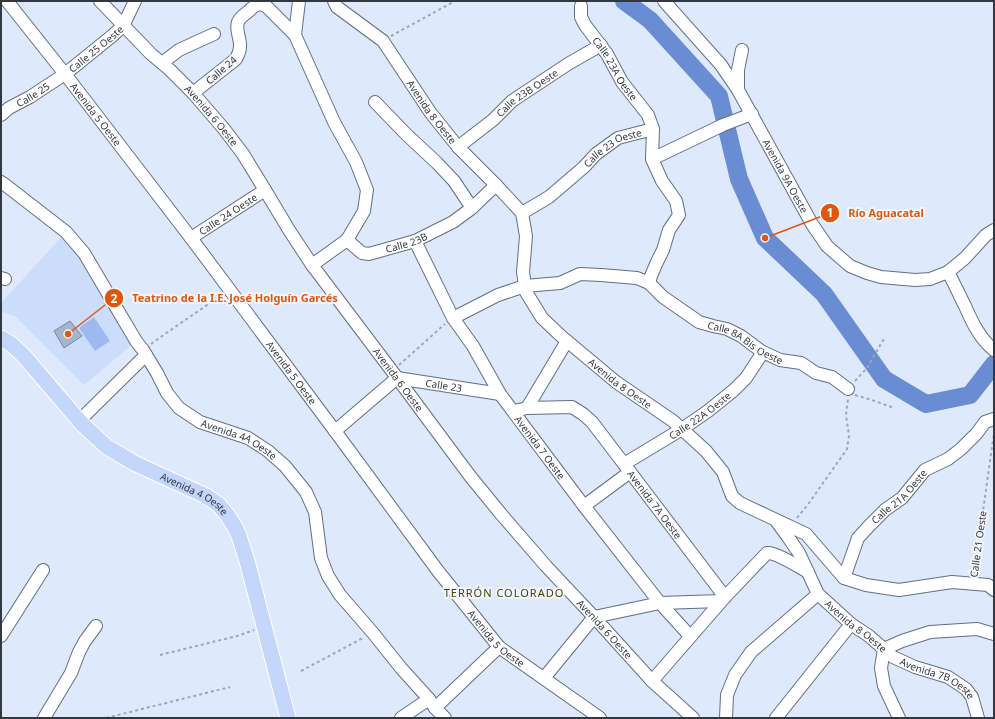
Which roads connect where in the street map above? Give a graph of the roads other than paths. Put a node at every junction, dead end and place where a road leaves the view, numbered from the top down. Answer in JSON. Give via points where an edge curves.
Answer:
{"nodes":[{"id":1,"x":7,"y":1,"type":"edge"},
{"id":2,"x":100,"y":1,"type":"edge"},
{"id":3,"x":135,"y":1,"type":"edge"},
{"id":4,"x":299,"y":1,"type":"edge"},
{"id":5,"x":334,"y":1,"type":"edge"},
{"id":6,"x":664,"y":1,"type":"edge"},
{"id":7,"x":580,"y":6,"type":"dead end"},
{"id":8,"x":123,"y":26,"type":"junction"},
{"id":9,"x":214,"y":34,"type":"dead end"},
{"id":10,"x":295,"y":35,"type":"junction"},
{"id":11,"x":601,"y":45,"type":"junction"},
{"id":12,"x":742,"y":50,"type":"dead end"},
{"id":13,"x":162,"y":63,"type":"junction"},
{"id":14,"x":65,"y":74,"type":"junction"},
{"id":15,"x":738,"y":90,"type":"junction"},
{"id":16,"x":193,"y":93,"type":"junction"},
{"id":17,"x":375,"y":102,"type":"dead end"},
{"id":18,"x":1,"y":115,"type":"edge"},
{"id":19,"x":750,"y":115,"type":"junction"},
{"id":20,"x":653,"y":129,"type":"junction"},
{"id":21,"x":458,"y":147,"type":"junction"},
{"id":22,"x":652,"y":159,"type":"junction"},
{"id":23,"x":1,"y":182,"type":"edge"},
{"id":24,"x":496,"y":185,"type":"junction"},
{"id":25,"x":265,"y":190,"type":"junction"},
{"id":26,"x":472,"y":208,"type":"junction"},
{"id":27,"x":522,"y":213,"type":"junction"},
{"id":28,"x":994,"y":230,"type":"edge"},
{"id":29,"x":191,"y":238,"type":"junction"},
{"id":30,"x":347,"y":240,"type":"junction"},
{"id":31,"x":415,"y":241,"type":"junction"},
{"id":32,"x":312,"y":265,"type":"junction"},
{"id":33,"x":948,"y":272,"type":"junction"},
{"id":34,"x":649,"y":283,"type":"junction"},
{"id":35,"x":525,"y":286,"type":"junction"},
{"id":36,"x":453,"y":318,"type":"junction"},
{"id":37,"x":1,"y":338,"type":"edge"},
{"id":38,"x":567,"y":341,"type":"junction"},
{"id":39,"x":994,"y":350,"type":"edge"},
{"id":40,"x":763,"y":352,"type":"junction"},
{"id":41,"x":145,"y":353,"type":"junction"},
{"id":42,"x":395,"y":375,"type":"junction"},
{"id":43,"x":848,"y":391,"type":"road end"},
{"id":44,"x":500,"y":394,"type":"junction"},
{"id":45,"x":527,"y":408,"type":"junction"},
{"id":46,"x":514,"y":411,"type":"junction"},
{"id":47,"x":994,"y":419,"type":"edge"},
{"id":48,"x":79,"y":421,"type":"junction"},
{"id":49,"x":682,"y":429,"type":"junction"},
{"id":50,"x":335,"y":431,"type":"junction"},
{"id":51,"x":627,"y":468,"type":"junction"},
{"id":52,"x":584,"y":506,"type":"junction"},
{"id":53,"x":775,"y":520,"type":"junction"},
{"id":54,"x":43,"y":570,"type":"dead end"},
{"id":55,"x":808,"y":572,"type":"junction"},
{"id":56,"x":844,"y":578,"type":"junction"},
{"id":57,"x":994,"y":590,"type":"edge"},
{"id":58,"x":818,"y":594,"type":"junction"},
{"id":59,"x":723,"y":599,"type":"junction"},
{"id":60,"x":660,"y":603,"type":"junction"},
{"id":61,"x":594,"y":616,"type":"junction"},
{"id":62,"x":851,"y":624,"type":"junction"},
{"id":63,"x":96,"y":626,"type":"dead end"},
{"id":64,"x":994,"y":634,"type":"edge"},
{"id":65,"x":1,"y":636,"type":"edge"},
{"id":66,"x":690,"y":636,"type":"junction"},
{"id":67,"x":499,"y":647,"type":"junction"},
{"id":68,"x":884,"y":649,"type":"junction"},
{"id":69,"x":544,"y":678,"type":"junction"},
{"id":70,"x":652,"y":681,"type":"junction"},
{"id":71,"x":432,"y":703,"type":"junction"},
{"id":72,"x":44,"y":718,"type":"edge"},
{"id":73,"x":288,"y":718,"type":"edge"},
{"id":74,"x":401,"y":718,"type":"edge"},
{"id":75,"x":445,"y":718,"type":"edge"},
{"id":76,"x":600,"y":718,"type":"edge"},
{"id":77,"x":693,"y":718,"type":"edge"},
{"id":78,"x":726,"y":718,"type":"edge"},
{"id":79,"x":778,"y":718,"type":"edge"},
{"id":80,"x":899,"y":718,"type":"edge"},
{"id":81,"x":978,"y":718,"type":"edge"}],
"edges":[{"from":1,"to":14,"type":"street","name":"Avenida 5 Oeste"},
{"from":2,"to":8,"type":"street","name":"Avenida 6 Oeste"},
{"from":3,"to":8,"type":"street","name":"Calle 25 Oeste"},
{"from":4,"to":10,"type":"street"},
{"from":5,"to":21,"type":"street","name":"Avenida 8 Oeste","via":[[337,7],[383,40],[430,112]]},
{"from":6,"to":15,"type":"street","name":"Avenida 9A Oeste","via":[[721,65]]},
{"from":7,"to":11,"type":"street","name":"Calle 23A Oeste","via":[[585,25]]},
{"from":8,"to":13,"type":"street","name":"Avenida 6 Oeste"},
{"from":8,"to":14,"type":"street","name":"Calle 25 Oeste"},
{"from":9,"to":13,"type":"street","via":[[179,50]]},
{"from":10,"to":16,"type":"street","name":"Calle 24","via":[[262,4],[256,5],[237,23],[240,52],[236,59]]},
{"from":10,"to":30,"type":"street","via":[[367,190],[364,211]]},
{"from":11,"to":20,"type":"street","name":"Calle 23A Oeste","via":[[622,82],[648,115]]},
{"from":11,"to":21,"type":"street","name":"Calle 23B Oeste","via":[[512,101],[493,120]]},
{"from":12,"to":15,"type":"street"},
{"from":13,"to":16,"type":"street","name":"Avenida 6 Oeste"},
{"from":14,"to":18,"type":"street","name":"Calle 25"},
{"from":14,"to":29,"type":"street","name":"Avenida 5 Oeste"},
{"from":15,"to":19,"type":"street","name":"Avenida 9A Oeste"},
{"from":16,"to":25,"type":"street","name":"Avenida 6 Oeste","via":[[243,154]]},
{"from":17,"to":26,"type":"street","via":[[454,181]]},
{"from":19,"to":22,"type":"street"},
{"from":19,"to":33,"type":"street","name":"Avenida 9A Oeste","via":[[812,224],[827,246],[850,266],[881,277],[915,280],[930,279]]},
{"from":20,"to":22,"type":"street","name":"Calle 23 Oeste"},
{"from":20,"to":27,"type":"street","name":"Calle 23 Oeste","via":[[618,138],[596,154],[549,197]]},
{"from":21,"to":24,"type":"street","name":"Avenida 8 Oeste"},
{"from":22,"to":34,"type":"street","via":[[662,181],[676,201],[679,215],[668,230],[663,250]]},
{"from":23,"to":41,"type":"street","name":"Avenida 4A Oeste","via":[[66,232],[84,253]]},
{"from":24,"to":26,"type":"street","name":"Calle 23B"},
{"from":24,"to":27,"type":"street","name":"Avenida 8 Oeste"},
{"from":25,"to":29,"type":"street","name":"Calle 24 Oeste"},
{"from":25,"to":32,"type":"street","name":"Avenida 6 Oeste"},
{"from":26,"to":31,"type":"street","name":"Calle 23B","via":[[453,222]]},
{"from":27,"to":35,"type":"street","name":"Avenida 8 Oeste","via":[[526,236],[523,272]]},
{"from":28,"to":33,"type":"street","name":"Avenida 9A Oeste"},
{"from":29,"to":50,"type":"street","name":"Avenida 5 Oeste"},
{"from":30,"to":31,"type":"street","name":"Calle 23B","via":[[362,253],[369,254]]},
{"from":30,"to":32,"type":"street"},
{"from":31,"to":36,"type":"street","name":"Avenida 7 Oeste"},
{"from":32,"to":42,"type":"street","name":"Avenida 6 Oeste"},
{"from":33,"to":39,"type":"street","via":[[974,325]]},
{"from":34,"to":35,"type":"street","via":[[637,278],[580,274],[560,283]]},
{"from":34,"to":40,"type":"street","name":"Calle 8A Bis Oeste","via":[[663,297],[698,322],[727,329]]},
{"from":35,"to":36,"type":"street","via":[[498,294]]},
{"from":35,"to":38,"type":"street","name":"Avenida 8 Oeste","via":[[542,318]]},
{"from":36,"to":44,"type":"street","name":"Avenida 7 Oeste","via":[[473,346]]},
{"from":37,"to":48,"type":"main road","name":"Avenida 4 Oeste","via":[[24,356]]},
{"from":38,"to":45,"type":"street"},
{"from":38,"to":49,"type":"street","name":"Avenida 8 Oeste","via":[[616,382]]},
{"from":40,"to":43,"type":"street","name":"Calle 8A Bis Oeste","via":[[780,360],[801,363],[816,373],[832,378]]},
{"from":40,"to":49,"type":"street","name":"Calle 22A Oeste","via":[[746,378],[734,390]]},
{"from":41,"to":48,"type":"street"},
{"from":41,"to":71,"type":"street","name":"Avenida 4A Oeste","via":[[167,393],[179,408],[200,422],[248,438],[285,466],[306,492],[315,512],[321,558],[328,576],[340,595]]},
{"from":42,"to":44,"type":"street","name":"Calle 23"},
{"from":42,"to":50,"type":"street"},
{"from":42,"to":61,"type":"street","name":"Avenida 6 Oeste","via":[[501,514]]},
{"from":44,"to":46,"type":"street","name":"Avenida 7 Oeste"},
{"from":45,"to":46,"type":"street"},
{"from":45,"to":51,"type":"street","name":"Avenida 7A Oeste","via":[[572,407],[592,422]]},
{"from":46,"to":52,"type":"street","name":"Avenida 7 Oeste"},
{"from":47,"to":56,"type":"street","name":"Calle 21A Oeste","via":[[985,422],[961,449],[948,459],[925,470],[902,498],[870,525],[858,538]]},
{"from":48,"to":73,"type":"main road","name":"Avenida 4 Oeste","via":[[118,454],[206,496],[224,510],[239,536]]},
{"from":49,"to":51,"type":"street","name":"Calle 22A Oeste"},
{"from":49,"to":53,"type":"street","name":"Avenida 8 Oeste","via":[[706,451],[722,472],[732,496],[740,504]]},
{"from":50,"to":67,"type":"street","name":"Avenida 5 Oeste","via":[[438,572]]},
{"from":51,"to":52,"type":"street","name":"Calle 22A Oeste"},
{"from":51,"to":59,"type":"street","name":"Avenida 7A Oeste"},
{"from":52,"to":60,"type":"street","name":"Avenida 7 Oeste"},
{"from":53,"to":55,"type":"street","name":"Avenida 8 Oeste"},
{"from":53,"to":56,"type":"street","via":[[806,534]]},
{"from":54,"to":65,"type":"street"},
{"from":55,"to":58,"type":"street","name":"Avenida 8 Oeste"},
{"from":55,"to":59,"type":"street","via":[[770,553]]},
{"from":56,"to":57,"type":"street","via":[[866,585],[899,590],[952,582],[988,585]]},
{"from":58,"to":62,"type":"street","name":"Avenida 8 Oeste"},
{"from":58,"to":78,"type":"street","via":[[751,652],[735,675],[727,695]]},
{"from":59,"to":60,"type":"street"},
{"from":59,"to":66,"type":"street"},
{"from":60,"to":61,"type":"street"},
{"from":60,"to":66,"type":"street","name":"Avenida 7 Oeste"},
{"from":61,"to":69,"type":"street"},
{"from":61,"to":70,"type":"street","name":"Avenida 6 Oeste"},
{"from":62,"to":68,"type":"street","name":"Avenida 8 Oeste"},
{"from":62,"to":79,"type":"street"},
{"from":63,"to":72,"type":"street","via":[[85,641],[71,673]]},
{"from":64,"to":68,"type":"street","name":"Avenida 8 Oeste","via":[[977,629],[930,632]]},
{"from":66,"to":70,"type":"street"},
{"from":67,"to":69,"type":"street","name":"Avenida 5 Oeste"},
{"from":67,"to":71,"type":"street"},
{"from":68,"to":80,"type":"street","via":[[881,668],[884,686]]},
{"from":68,"to":81,"type":"street","name":"Avenida 7B Oeste","via":[[893,657],[948,677],[966,689],[972,697]]},
{"from":69,"to":76,"type":"street","name":"Avenida 5 Oeste"},
{"from":70,"to":77,"type":"street","name":"Avenida 6 Oeste"},
{"from":71,"to":74,"type":"street"},
{"from":71,"to":75,"type":"street","name":"Avenida 4A Oeste"}]}
